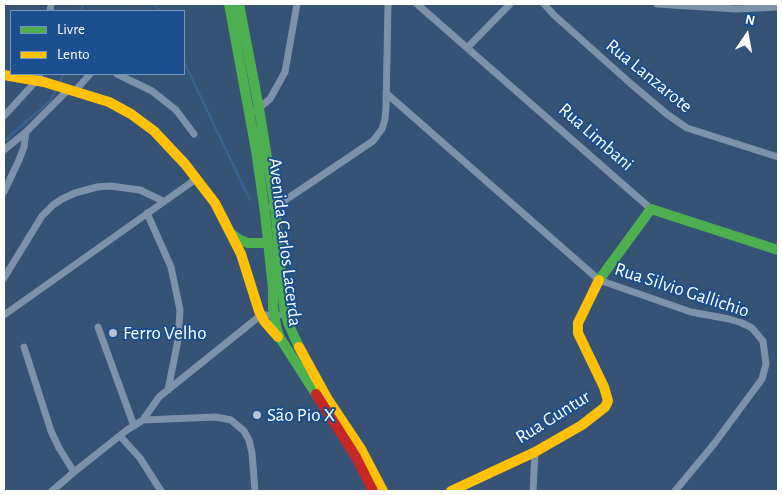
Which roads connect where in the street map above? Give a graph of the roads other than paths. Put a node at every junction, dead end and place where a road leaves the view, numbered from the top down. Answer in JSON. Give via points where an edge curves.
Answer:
{"nodes":[{"id":1,"x":229,"y":4,"type":"edge"},
{"id":2,"x":239,"y":4,"type":"edge"},
{"id":3,"x":297,"y":4,"type":"edge"},
{"id":4,"x":388,"y":4,"type":"edge"},
{"id":5,"x":417,"y":4,"type":"edge"},
{"id":6,"x":510,"y":4,"type":"edge"},
{"id":7,"x":544,"y":4,"type":"edge"},
{"id":8,"x":657,"y":4,"type":"edge"},
{"id":9,"x":725,"y":4,"type":"edge"},
{"id":10,"x":778,"y":7,"type":"edge"},
{"id":11,"x":736,"y":9,"type":"junction"},
{"id":12,"x":468,"y":47,"type":"junction"},
{"id":13,"x":4,"y":75,"type":"edge"},
{"id":14,"x":89,"y":75,"type":"edge"},
{"id":15,"x":119,"y":75,"type":"edge"},
{"id":16,"x":40,"y":79,"type":"edge"},
{"id":17,"x":69,"y":89,"type":"junction"},
{"id":18,"x":386,"y":93,"type":"junction"},
{"id":19,"x":259,"y":108,"type":"junction"},
{"id":20,"x":249,"y":114,"type":"junction"},
{"id":21,"x":4,"y":116,"type":"edge"},
{"id":22,"x":26,"y":132,"type":"junction"},
{"id":23,"x":194,"y":134,"type":"dead end"},
{"id":24,"x":4,"y":150,"type":"edge"},
{"id":25,"x":778,"y":157,"type":"edge"},
{"id":26,"x":196,"y":179,"type":"junction"},
{"id":27,"x":4,"y":192,"type":"edge"},
{"id":28,"x":163,"y":201,"type":"junction"},
{"id":29,"x":270,"y":208,"type":"junction"},
{"id":30,"x":652,"y":209,"type":"junction"},
{"id":31,"x":147,"y":213,"type":"junction"},
{"id":32,"x":231,"y":233,"type":"junction"},
{"id":33,"x":263,"y":243,"type":"junction"},
{"id":34,"x":778,"y":250,"type":"edge"},
{"id":35,"x":280,"y":252,"type":"junction"},
{"id":36,"x":242,"y":256,"type":"junction"},
{"id":37,"x":4,"y":278,"type":"edge"},
{"id":38,"x":598,"y":280,"type":"junction"},
{"id":39,"x":255,"y":294,"type":"junction"},
{"id":40,"x":273,"y":311,"type":"junction"},
{"id":41,"x":285,"y":311,"type":"junction"},
{"id":42,"x":4,"y":315,"type":"edge"},
{"id":43,"x":261,"y":315,"type":"junction"},
{"id":44,"x":98,"y":327,"type":"dead end"},
{"id":45,"x":280,"y":338,"type":"junction"},
{"id":46,"x":24,"y":347,"type":"dead end"},
{"id":47,"x":168,"y":391,"type":"junction"},
{"id":48,"x":143,"y":420,"type":"junction"},
{"id":49,"x":134,"y":426,"type":"junction"},
{"id":50,"x":120,"y":436,"type":"junction"},
{"id":51,"x":535,"y":452,"type":"junction"},
{"id":52,"x":74,"y":472,"type":"junction"},
{"id":53,"x":52,"y":491,"type":"edge"},
{"id":54,"x":161,"y":491,"type":"edge"},
{"id":55,"x":255,"y":491,"type":"edge"},
{"id":56,"x":373,"y":491,"type":"edge"},
{"id":57,"x":382,"y":491,"type":"edge"},
{"id":58,"x":451,"y":491,"type":"edge"},
{"id":59,"x":532,"y":491,"type":"edge"},
{"id":60,"x":675,"y":491,"type":"edge"}],
"edges":[{"from":1,"to":20,"type":"main road","name":"Avenida Carlos Lacerda"},
{"from":2,"to":19,"type":"main road","name":"Avenida Carlos Lacerda"},
{"from":3,"to":19,"type":"street","via":[[285,72],[270,99]]},
{"from":4,"to":18,"type":"street"},
{"from":5,"to":12,"type":"street","name":"Rua Limbani"},
{"from":6,"to":12,"type":"street"},
{"from":7,"to":25,"type":"street","name":"Rua Lanzarote","via":[[630,83],[687,128]]},
{"from":8,"to":11,"type":"street"},
{"from":9,"to":11,"type":"street"},
{"from":10,"to":11,"type":"street"},
{"from":12,"to":30,"type":"street","name":"Rua Limbani"},
{"from":13,"to":16,"type":"main road"},
{"from":14,"to":17,"type":"street"},
{"from":15,"to":23,"type":"street","via":[[152,91],[176,110]]},
{"from":16,"to":17,"type":"main road"},
{"from":16,"to":21,"type":"street"},
{"from":17,"to":22,"type":"street"},
{"from":17,"to":26,"type":"main road","via":[[108,102],[131,114],[163,141]]},
{"from":18,"to":29,"type":"street","via":[[385,119],[373,141]]},
{"from":18,"to":38,"type":"street","name":"Rua Silvio Gallichio"},
{"from":19,"to":20,"type":"street"},
{"from":19,"to":29,"type":"main road","name":"Avenida Carlos Lacerda"},
{"from":20,"to":29,"type":"main road","name":"Avenida Carlos Lacerda"},
{"from":22,"to":24,"type":"street"},
{"from":22,"to":27,"type":"street","via":[[24,147]]},
{"from":26,"to":28,"type":"street"},
{"from":26,"to":32,"type":"main road","via":[[215,202]]},
{"from":28,"to":31,"type":"street"},
{"from":28,"to":37,"type":"street","via":[[125,187],[98,187],[74,193],[53,205],[42,216]]},
{"from":29,"to":33,"type":"main road","name":"Avenida Carlos Lacerda"},
{"from":29,"to":35,"type":"main road","name":"Avenida Carlos Lacerda"},
{"from":30,"to":34,"type":"main road","name":"Rua Limbani"},
{"from":30,"to":38,"type":"main road","name":"Rua Guntur"},
{"from":31,"to":42,"type":"street"},
{"from":31,"to":47,"type":"street","via":[[171,267],[180,310]]},
{"from":32,"to":33,"type":"main road","via":[[248,244]]},
{"from":32,"to":36,"type":"main road"},
{"from":33,"to":35,"type":"main road"},
{"from":33,"to":36,"type":"main road"},
{"from":33,"to":40,"type":"main road","name":"Avenida Carlos Lacerda"},
{"from":35,"to":41,"type":"main road","name":"Avenida Carlos Lacerda"},
{"from":36,"to":39,"type":"main road"},
{"from":38,"to":51,"type":"main road","name":"Rua Guntur","via":[[577,328],[608,401],[595,416]]},
{"from":38,"to":60,"type":"street","name":"Rua Silvio Gallichio","via":[[691,312],[742,323],[752,328],[763,341],[766,364],[762,379]]},
{"from":39,"to":40,"type":"main road","via":[[260,304]]},
{"from":39,"to":43,"type":"main road"},
{"from":40,"to":41,"type":"main road"},
{"from":40,"to":43,"type":"street"},
{"from":40,"to":45,"type":"main road","name":"Avenida Carlos Lacerda"},
{"from":41,"to":57,"type":"main road","name":"Avenida Carlos Lacerda","via":[[302,354]]},
{"from":43,"to":45,"type":"main road"},
{"from":43,"to":47,"type":"street"},
{"from":44,"to":49,"type":"street"},
{"from":45,"to":56,"type":"main road","name":"Avenida Carlos Lacerda","via":[[356,457]]},
{"from":46,"to":52,"type":"street","via":[[51,431]]},
{"from":47,"to":48,"type":"street","via":[[159,397]]},
{"from":48,"to":49,"type":"street"},
{"from":48,"to":55,"type":"street","via":[[216,417],[231,420],[249,440]]},
{"from":49,"to":50,"type":"street"},
{"from":50,"to":52,"type":"street"},
{"from":50,"to":54,"type":"street","via":[[140,458]]},
{"from":51,"to":58,"type":"main road","name":"Rua Guntur"},
{"from":51,"to":59,"type":"street"},
{"from":52,"to":53,"type":"street"}]}
